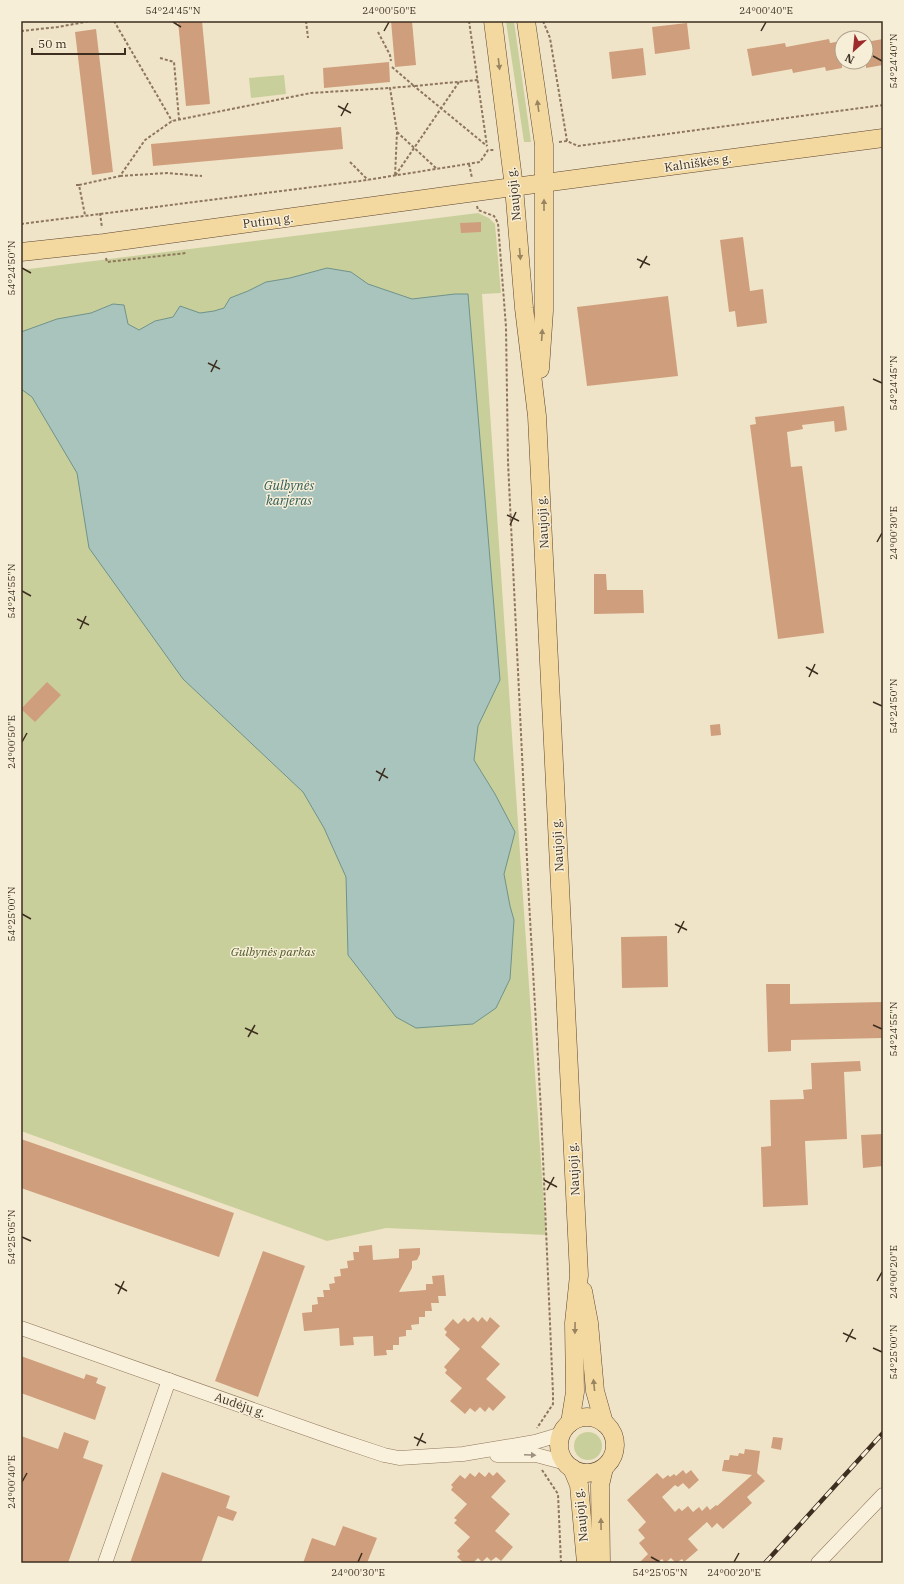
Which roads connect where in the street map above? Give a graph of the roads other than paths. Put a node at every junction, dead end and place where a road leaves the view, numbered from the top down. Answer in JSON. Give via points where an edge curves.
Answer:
{"nodes":[{"id":1,"x":493,"y":21,"type":"edge"},
{"id":2,"x":526,"y":21,"type":"edge"},
{"id":3,"x":883,"y":138,"type":"edge"},
{"id":4,"x":544,"y":183,"type":"junction"},
{"id":5,"x":514,"y":187,"type":"junction"},
{"id":6,"x":21,"y":252,"type":"edge"},
{"id":7,"x":537,"y":416,"type":"junction"},
{"id":8,"x":579,"y":1275,"type":"junction"},
{"id":9,"x":21,"y":1328,"type":"edge"},
{"id":10,"x":169,"y":1380,"type":"junction"},
{"id":11,"x":604,"y":1423,"type":"junction"},
{"id":12,"x":566,"y":1429,"type":"junction"},
{"id":13,"x":536,"y":1449,"type":"junction"},
{"id":14,"x":569,"y":1465,"type":"junction"},
{"id":15,"x":604,"y":1468,"type":"junction"},
{"id":16,"x":883,"y":1495,"type":"edge"},
{"id":17,"x":105,"y":1563,"type":"edge"},
{"id":18,"x":586,"y":1563,"type":"edge"},
{"id":19,"x":601,"y":1563,"type":"edge"},
{"id":20,"x":818,"y":1563,"type":"edge"}],
"edges":[{"from":1,"to":5,"type":"main road","name":"Naujoji g.","one_way":true},
{"from":4,"to":2,"type":"main road","name":"Naujoji g.","one_way":true,"via":[[544,145]]},
{"from":3,"to":4,"type":"main road","name":"Kalniškės g."},
{"from":4,"to":5,"type":"main road","name":"Kalniškės g."},
{"from":7,"to":4,"type":"main road","name":"Naujoji g.","one_way":true,"via":[[544,311]]},
{"from":5,"to":6,"type":"main road","name":"Putinų g."},
{"from":5,"to":7,"type":"main road","name":"Naujoji g.","one_way":true,"via":[[524,308]]},
{"from":7,"to":8,"type":"main road","name":"Naujoji g."},
{"from":11,"to":8,"type":"main road","name":"Naujoji g.","one_way":true,"via":[[595,1391],[589,1323]]},
{"from":8,"to":12,"type":"main road","name":"Naujoji g.","one_way":true,"via":[[574,1323],[575,1392]]},
{"from":9,"to":10,"type":"street","name":"Audėjų g."},
{"from":10,"to":13,"type":"street","name":"Audėjų g.","via":[[399,1458]]},
{"from":10,"to":17,"type":"street"},
{"from":11,"to":12,"type":"main road","via":[[596,1419],[578,1419]]},
{"from":11,"to":15,"type":"main road","via":[[614,1438],[615,1446],[614,1455]]},
{"from":12,"to":13,"type":"street","name":"Audėjų g."},
{"from":12,"to":14,"type":"main road","via":[[560,1449]]},
{"from":13,"to":14,"type":"street","name":"Audėjų g."},
{"from":14,"to":15,"type":"main road","via":[[580,1472],[588,1473]]},
{"from":14,"to":18,"type":"main road","name":"Naujoji g.","via":[[579,1485]]},
{"from":19,"to":15,"type":"main road","name":"Naujoji g.","one_way":true,"via":[[600,1485]]},
{"from":16,"to":20,"type":"street"}]}
